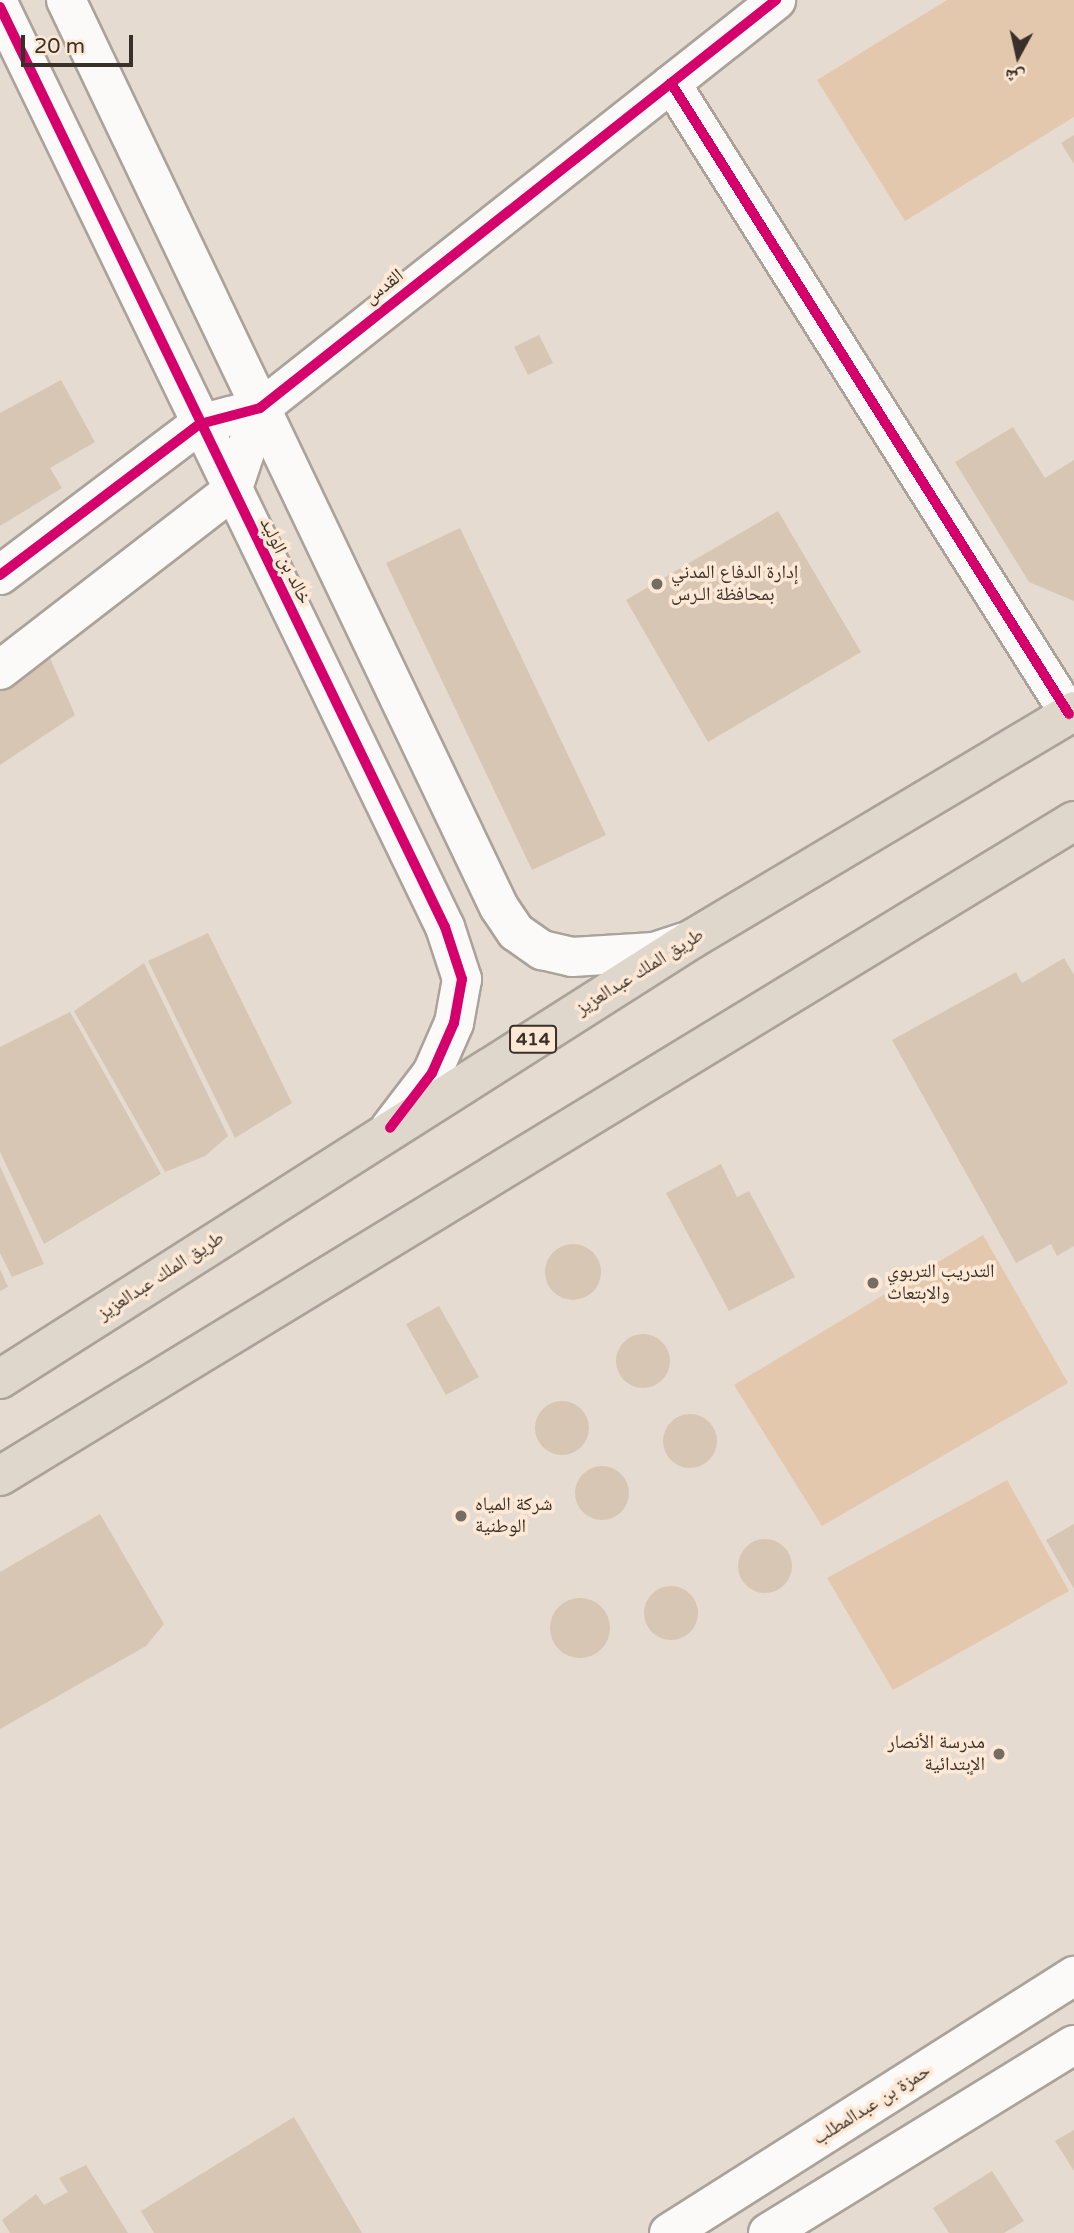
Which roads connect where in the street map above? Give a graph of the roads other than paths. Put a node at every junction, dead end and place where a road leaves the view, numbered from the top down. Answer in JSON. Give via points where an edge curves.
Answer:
{"nodes":[{"id":1,"x":66,"y":0,"type":"edge"},
{"id":2,"x":776,"y":0,"type":"edge"},
{"id":3,"x":0,"y":7,"type":"edge"},
{"id":4,"x":671,"y":83,"type":"junction"},
{"id":5,"x":260,"y":408,"type":"junction"},
{"id":6,"x":200,"y":424,"type":"junction"},
{"id":7,"x":232,"y":491,"type":"junction"},
{"id":8,"x":0,"y":575,"type":"edge"},
{"id":9,"x":0,"y":670,"type":"edge"},
{"id":10,"x":1072,"y":712,"type":"edge"},
{"id":11,"x":1074,"y":821,"type":"edge"},
{"id":12,"x":692,"y":939,"type":"junction"},
{"id":13,"x":390,"y":1128,"type":"junction"},
{"id":14,"x":0,"y":1379,"type":"edge"},
{"id":15,"x":0,"y":1476,"type":"edge"},
{"id":16,"x":1074,"y":1976,"type":"edge"},
{"id":17,"x":1074,"y":2045,"type":"edge"},
{"id":18,"x":669,"y":2233,"type":"edge"},
{"id":19,"x":768,"y":2233,"type":"edge"}],
"edges":[{"from":1,"to":5,"type":"street"},
{"from":2,"to":4,"type":"street","name":"القدس"},
{"from":3,"to":6,"type":"street","name":"خالد بن الوليد"},
{"from":4,"to":5,"type":"street","name":"القدس"},
{"from":4,"to":10,"type":"street"},
{"from":5,"to":6,"type":"street","name":"القدس"},
{"from":5,"to":7,"type":"street"},
{"from":5,"to":12,"type":"street","via":[[499,907],[516,932],[542,950],[572,957],[654,952]]},
{"from":6,"to":7,"type":"street","name":"خالد بن الوليد"},
{"from":6,"to":8,"type":"street","name":"القدس"},
{"from":7,"to":9,"type":"street"},
{"from":7,"to":13,"type":"street","name":"خالد بن الوليد","via":[[445,927],[461,979],[454,1023],[432,1073]]},
{"from":10,"to":12,"type":"highway","name":"طريق الملك عبدالعزيز","number":"414"},
{"from":11,"to":15,"type":"highway"},
{"from":12,"to":13,"type":"highway","name":"طريق الملك عبدالعزيز","number":"414"},
{"from":13,"to":14,"type":"highway","name":"طريق الملك عبدالعزيز","number":"414"},
{"from":16,"to":18,"type":"street","name":"حمزة بن عبدالمطلب"},
{"from":17,"to":19,"type":"street"}]}
